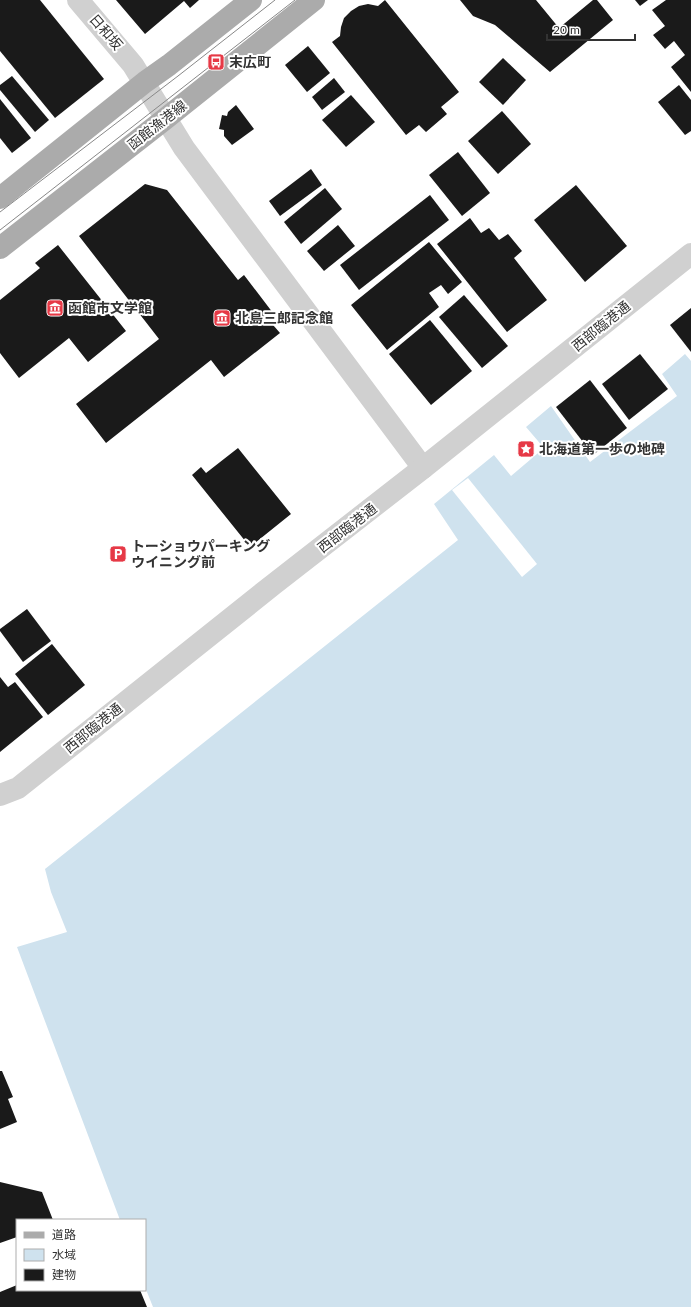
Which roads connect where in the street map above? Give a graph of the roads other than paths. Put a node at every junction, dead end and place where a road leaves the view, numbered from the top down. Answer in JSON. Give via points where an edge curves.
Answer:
{"nodes":[{"id":1,"x":78,"y":0,"type":"edge"},
{"id":2,"x":251,"y":0,"type":"edge"},
{"id":3,"x":314,"y":0,"type":"edge"},
{"id":4,"x":139,"y":74,"type":"junction"},
{"id":5,"x":165,"y":119,"type":"junction"},
{"id":6,"x":0,"y":198,"type":"edge"},
{"id":7,"x":0,"y":248,"type":"edge"},
{"id":8,"x":691,"y":254,"type":"edge"},
{"id":9,"x":424,"y":468,"type":"junction"},
{"id":10,"x":0,"y":795,"type":"edge"}],
"edges":[{"from":1,"to":4,"type":"street","name":"日和坂"},
{"from":2,"to":4,"type":"main road","via":[[169,65]]},
{"from":3,"to":5,"type":"main road","name":"函館漁港線"},
{"from":4,"to":5,"type":"street","name":"日和坂"},
{"from":4,"to":6,"type":"main road"},
{"from":5,"to":7,"type":"main road","name":"函館漁港線"},
{"from":5,"to":9,"type":"street","name":"日和坂","via":[[188,154]]},
{"from":8,"to":9,"type":"street","name":"西部臨港通"},
{"from":9,"to":10,"type":"street","name":"西部臨港通","via":[[18,788]]}]}
